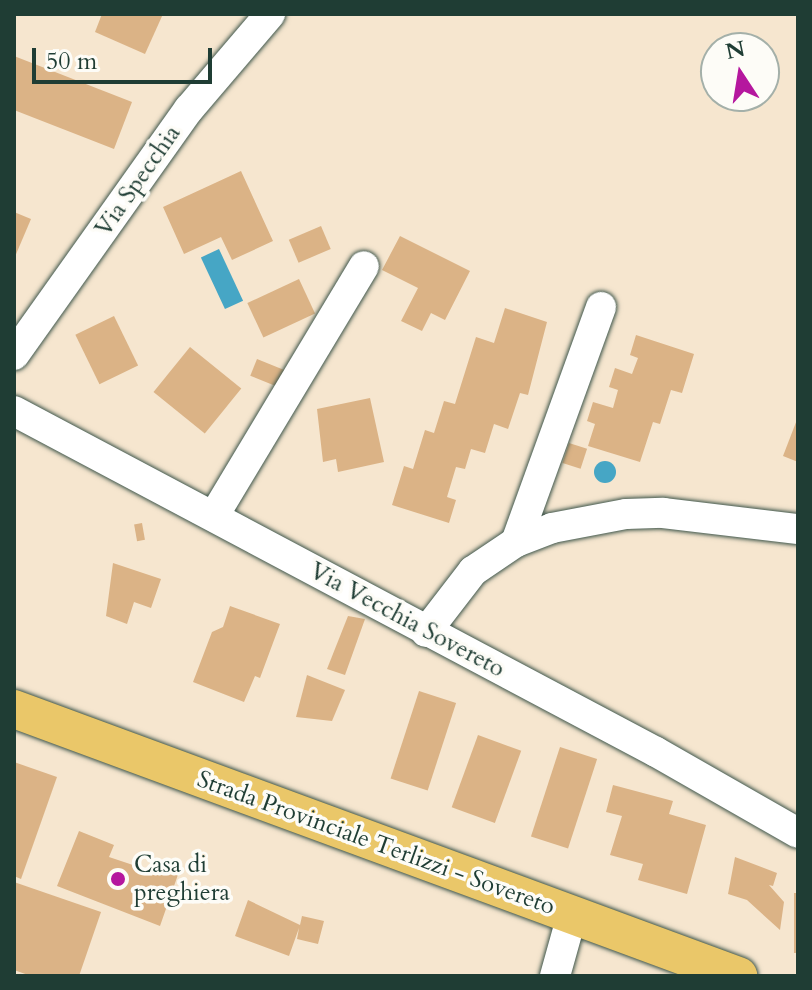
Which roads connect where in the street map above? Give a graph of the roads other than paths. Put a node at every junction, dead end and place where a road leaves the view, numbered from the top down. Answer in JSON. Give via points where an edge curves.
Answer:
{"nodes":[{"id":1,"x":270,"y":14,"type":"edge"},
{"id":2,"x":364,"y":266,"type":"dead end"},
{"id":3,"x":601,"y":307,"type":"dead end"},
{"id":4,"x":14,"y":355,"type":"edge"},
{"id":5,"x":14,"y":411,"type":"edge"},
{"id":6,"x":215,"y":514,"type":"junction"},
{"id":7,"x":798,"y":529,"type":"edge"},
{"id":8,"x":516,"y":542,"type":"junction"},
{"id":9,"x":426,"y":632,"type":"junction"},
{"id":10,"x":14,"y":709,"type":"edge"},
{"id":11,"x":798,"y":833,"type":"edge"},
{"id":12,"x":572,"y":915,"type":"junction"},
{"id":13,"x":555,"y":976,"type":"edge"},
{"id":14,"x":738,"y":976,"type":"edge"}],
"edges":[{"from":1,"to":4,"type":"street","name":"Via Specchia","via":[[189,109]]},
{"from":2,"to":6,"type":"street"},
{"from":3,"to":8,"type":"street"},
{"from":5,"to":6,"type":"street","name":"Via Vecchia Sovereto"},
{"from":6,"to":9,"type":"street","name":"Via Vecchia Sovereto"},
{"from":7,"to":8,"type":"street","via":[[723,517],[626,514],[552,528]]},
{"from":8,"to":9,"type":"street","via":[[473,571]]},
{"from":9,"to":11,"type":"street","name":"Via Vecchia Sovereto"},
{"from":10,"to":12,"type":"main road","name":"Strada Provinciale Terlizzi - Sovereto"},
{"from":12,"to":13,"type":"street"},
{"from":12,"to":14,"type":"main road","name":"Strada Provinciale Terlizzi - Sovereto"}]}
